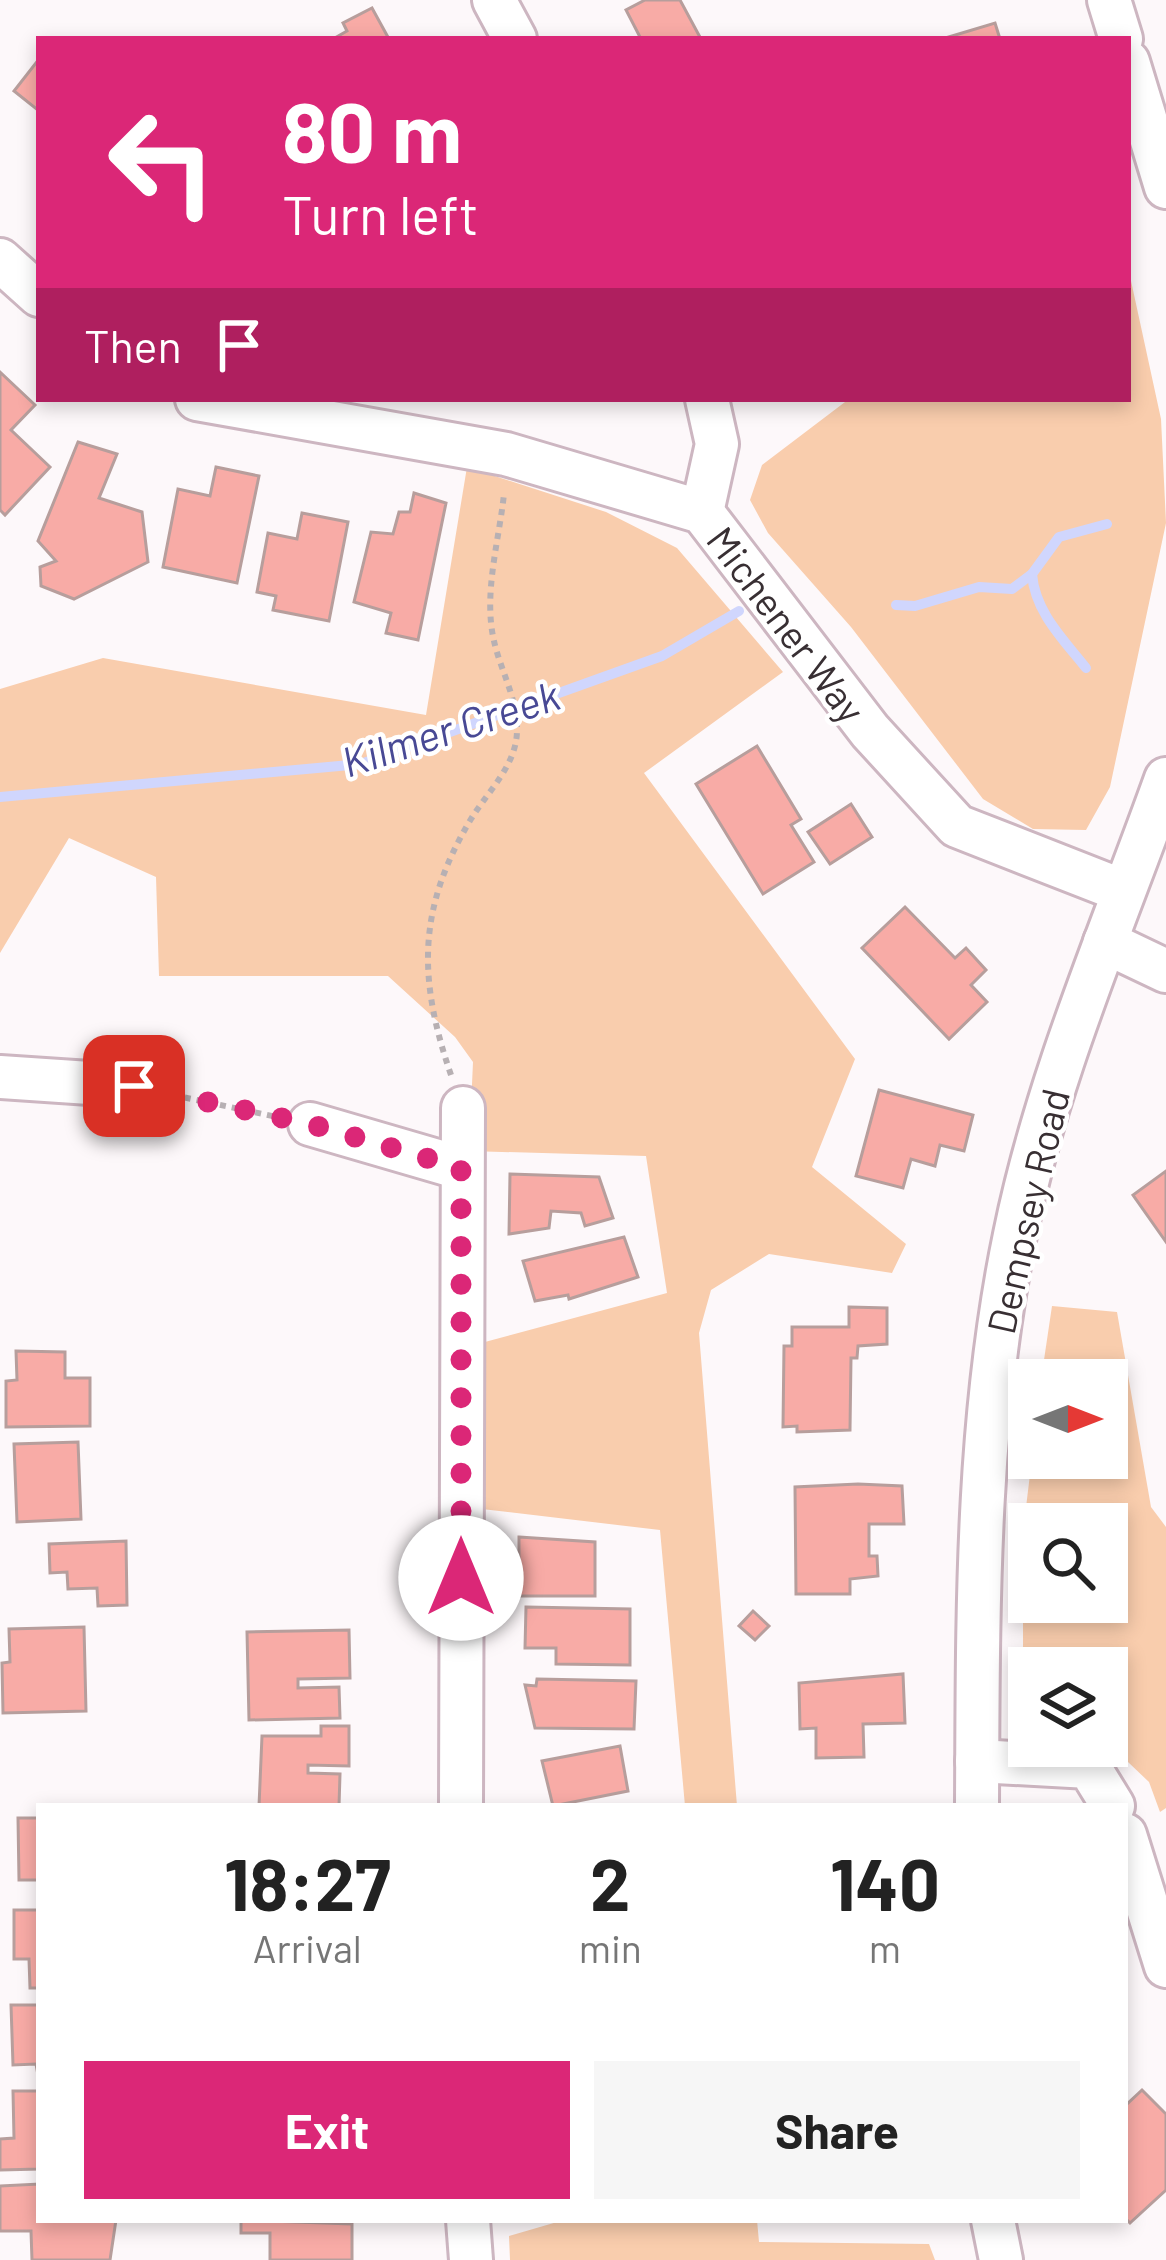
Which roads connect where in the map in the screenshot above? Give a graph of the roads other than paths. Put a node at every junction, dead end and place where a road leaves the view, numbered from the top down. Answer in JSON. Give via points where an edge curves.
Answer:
{"nodes":[{"id":1,"x":494,"y":0,"type":"edge"},
{"id":2,"x":1109,"y":0,"type":"edge"},
{"id":3,"x":513,"y":36,"type":"edge"},
{"id":4,"x":1120,"y":36,"type":"edge"},
{"id":5,"x":1131,"y":72,"type":"edge"},
{"id":6,"x":1166,"y":187,"type":"edge"},
{"id":7,"x":0,"y":260,"type":"edge"},
{"id":8,"x":36,"y":292,"type":"edge"},
{"id":9,"x":214,"y":402,"type":"edge"},
{"id":10,"x":708,"y":402,"type":"edge"},
{"id":11,"x":701,"y":512,"type":"junction"},
{"id":12,"x":1166,"y":779,"type":"edge"},
{"id":13,"x":1123,"y":891,"type":"junction"},
{"id":14,"x":1105,"y":942,"type":"junction"},
{"id":15,"x":1166,"y":970,"type":"edge"},
{"id":16,"x":0,"y":1077,"type":"edge"},
{"id":17,"x":134,"y":1086,"type":"road end"},
{"id":18,"x":463,"y":1108,"type":"road end"},
{"id":19,"x":310,"y":1124,"type":"road end"},
{"id":20,"x":461,"y":1168,"type":"junction"},
{"id":21,"x":977,"y":1761,"type":"junction"},
{"id":22,"x":460,"y":1803,"type":"edge"},
{"id":23,"x":977,"y":1803,"type":"edge"},
{"id":24,"x":1111,"y":1803,"type":"edge"},
{"id":25,"x":1128,"y":1844,"type":"edge"},
{"id":26,"x":1166,"y":1966,"type":"edge"},
{"id":27,"x":468,"y":2223,"type":"edge"},
{"id":28,"x":993,"y":2223,"type":"edge"},
{"id":29,"x":471,"y":2260,"type":"edge"},
{"id":30,"x":1001,"y":2260,"type":"edge"}],
"edges":[{"from":1,"to":3,"type":"street"},
{"from":2,"to":4,"type":"street"},
{"from":5,"to":6,"type":"street"},
{"from":7,"to":8,"type":"street"},
{"from":9,"to":11,"type":"street","name":"Michener Way","via":[[506,454]]},
{"from":10,"to":11,"type":"street","via":[[717,444]]},
{"from":11,"to":13,"type":"street","name":"Michener Way","via":[[870,731],[957,826]]},
{"from":12,"to":13,"type":"street","name":"Dempsey Road"},
{"from":13,"to":14,"type":"street","name":"Dempsey Road"},
{"from":14,"to":15,"type":"street"},
{"from":14,"to":21,"type":"street","name":"Dempsey Road","via":[[1042,1126],[1000,1317],[982,1485]]},
{"from":16,"to":17,"type":"street"},
{"from":18,"to":20,"type":"street"},
{"from":19,"to":20,"type":"street"},
{"from":20,"to":22,"type":"street"},
{"from":21,"to":23,"type":"street","name":"Dempsey Road"},
{"from":21,"to":24,"type":"street","via":[[1089,1767]]},
{"from":25,"to":26,"type":"street"},
{"from":27,"to":29,"type":"street"},
{"from":28,"to":30,"type":"street"}]}
